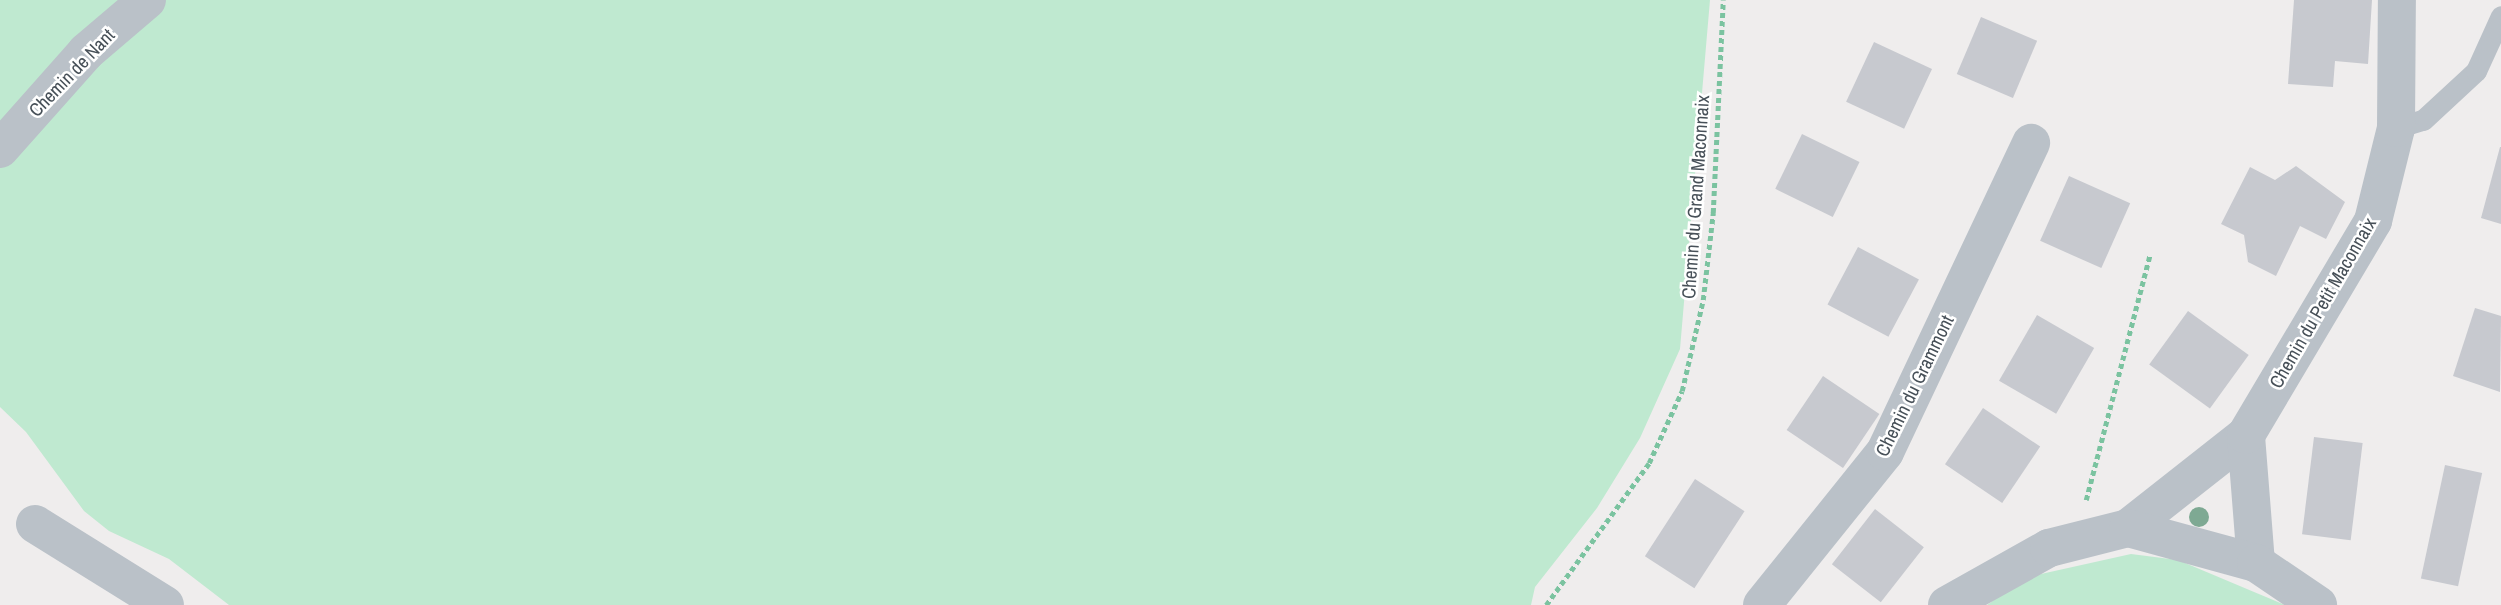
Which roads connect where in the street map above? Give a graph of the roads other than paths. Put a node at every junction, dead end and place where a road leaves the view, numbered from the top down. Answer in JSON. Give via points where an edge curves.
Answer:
{"nodes":[{"id":1,"x":147,"y":0,"type":"edge"},
{"id":2,"x":2397,"y":0,"type":"edge"},
{"id":3,"x":2501,"y":16,"type":"edge"},
{"id":4,"x":2396,"y":128,"type":"junction"},
{"id":5,"x":2031,"y":143,"type":"dead end"},
{"id":6,"x":0,"y":149,"type":"edge"},
{"id":7,"x":2246,"y":435,"type":"junction"},
{"id":8,"x":35,"y":524,"type":"dead end"},
{"id":9,"x":2128,"y":528,"type":"junction"},
{"id":10,"x":2256,"y":563,"type":"junction"},
{"id":11,"x":165,"y":605,"type":"edge"},
{"id":12,"x":1762,"y":605,"type":"edge"},
{"id":13,"x":1947,"y":605,"type":"edge"},
{"id":14,"x":2318,"y":605,"type":"edge"}],
"edges":[{"from":1,"to":6,"type":"street","name":"Chemin de Nant","via":[[86,52]]},
{"from":2,"to":4,"type":"street","name":"Chemin du Petit Maconnaix"},
{"from":3,"to":4,"type":"lane","via":[[2476,71],[2423,120]]},
{"from":4,"to":7,"type":"street","name":"Chemin du Petit Maconnaix","via":[[2373,221]]},
{"from":5,"to":12,"type":"street","name":"Chemin du Grammont","via":[[1885,452]]},
{"from":7,"to":9,"type":"street","name":"Chemin du Petit Maconnaix"},
{"from":7,"to":10,"type":"street"},
{"from":8,"to":11,"type":"street"},
{"from":9,"to":10,"type":"street"},
{"from":9,"to":13,"type":"street","via":[[2075,542],[2000,572]]},
{"from":10,"to":14,"type":"street"}]}
